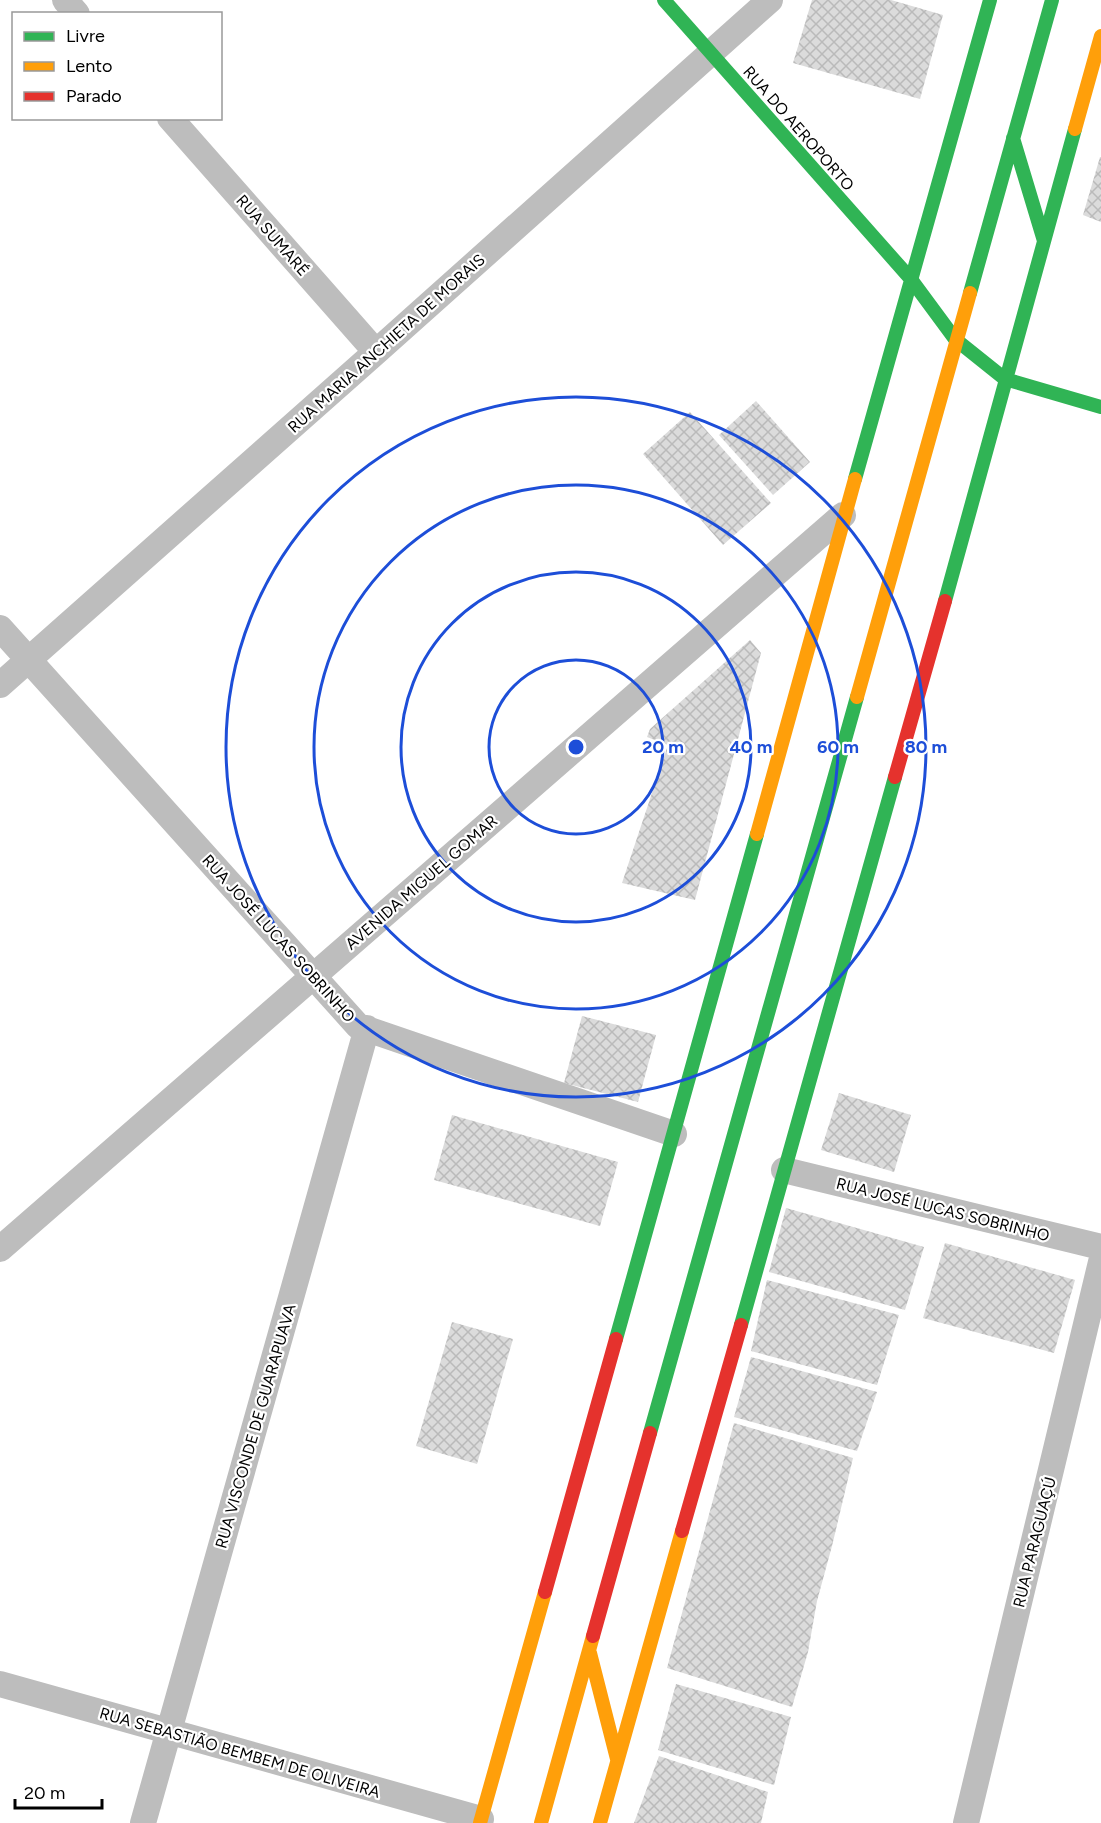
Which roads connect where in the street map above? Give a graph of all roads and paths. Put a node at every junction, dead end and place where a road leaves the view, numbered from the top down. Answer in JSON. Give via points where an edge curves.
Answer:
{"nodes":[{"id":1,"x":65,"y":0,"type":"edge"},
{"id":2,"x":664,"y":0,"type":"edge"},
{"id":3,"x":770,"y":0,"type":"edge"},
{"id":4,"x":990,"y":0,"type":"edge"},
{"id":5,"x":1052,"y":0,"type":"edge"},
{"id":6,"x":75,"y":12,"type":"edge"},
{"id":7,"x":1101,"y":36,"type":"edge"},
{"id":8,"x":710,"y":52,"type":"junction"},
{"id":9,"x":172,"y":120,"type":"edge"},
{"id":10,"x":1013,"y":138,"type":"junction"},
{"id":11,"x":1044,"y":241,"type":"junction"},
{"id":12,"x":910,"y":278,"type":"junction"},
{"id":13,"x":955,"y":339,"type":"junction"},
{"id":14,"x":376,"y":352,"type":"junction"},
{"id":15,"x":1005,"y":379,"type":"junction"},
{"id":16,"x":1101,"y":407,"type":"edge"},
{"id":17,"x":843,"y":515,"type":"junction"},
{"id":18,"x":0,"y":628,"type":"edge"},
{"id":19,"x":28,"y":660,"type":"junction"},
{"id":20,"x":0,"y":685,"type":"edge"},
{"id":21,"x":313,"y":976,"type":"junction"},
{"id":22,"x":367,"y":1028,"type":"junction"},
{"id":23,"x":674,"y":1134,"type":"junction"},
{"id":24,"x":784,"y":1170,"type":"junction"},
{"id":25,"x":1101,"y":1247,"type":"edge"},
{"id":26,"x":0,"y":1249,"type":"edge"},
{"id":27,"x":1101,"y":1262,"type":"edge"},
{"id":28,"x":589,"y":1651,"type":"junction"},
{"id":29,"x":0,"y":1684,"type":"edge"},
{"id":30,"x":169,"y":1732,"type":"junction"},
{"id":31,"x":617,"y":1759,"type":"junction"},
{"id":32,"x":480,"y":1821,"type":"edge"},
{"id":33,"x":143,"y":1823,"type":"edge"},
{"id":34,"x":541,"y":1823,"type":"edge"},
{"id":35,"x":600,"y":1823,"type":"edge"},
{"id":36,"x":966,"y":1823,"type":"edge"}],
"edges":[{"from":1,"to":6,"type":"street"},
{"from":2,"to":8,"type":"street","name":"RUA DO AEROPORTO"},
{"from":3,"to":8,"type":"street","name":"RUA MARIA ANCHIETA DE MORAIS"},
{"from":4,"to":12,"type":"street"},
{"from":5,"to":10,"type":"street"},
{"from":7,"to":11,"type":"street"},
{"from":8,"to":12,"type":"street","name":"RUA DO AEROPORTO"},
{"from":8,"to":14,"type":"street","name":"RUA MARIA ANCHIETA DE MORAIS"},
{"from":9,"to":14,"type":"street","name":"RUA SUMARÉ"},
{"from":10,"to":11,"type":"street"},
{"from":10,"to":13,"type":"street"},
{"from":11,"to":15,"type":"street"},
{"from":12,"to":13,"type":"street","name":"RUA DO AEROPORTO"},
{"from":12,"to":17,"type":"street"},
{"from":13,"to":15,"type":"street","name":"RUA DO AEROPORTO"},
{"from":13,"to":28,"type":"street"},
{"from":14,"to":19,"type":"street","name":"RUA MARIA ANCHIETA DE MORAIS"},
{"from":15,"to":16,"type":"street"},
{"from":15,"to":24,"type":"street","via":[[969,519]]},
{"from":17,"to":21,"type":"street","name":"AVENIDA MIGUEL GOMAR"},
{"from":17,"to":23,"type":"street"},
{"from":18,"to":19,"type":"street","name":"RUA JOSÉ LUCAS SOBRINHO"},
{"from":19,"to":20,"type":"street","name":"RUA MARIA ANCHIETA DE MORAIS"},
{"from":19,"to":21,"type":"street","name":"RUA JOSÉ LUCAS SOBRINHO"},
{"from":21,"to":22,"type":"street","name":"RUA JOSÉ LUCAS SOBRINHO","via":[[358,1026]]},
{"from":21,"to":26,"type":"street","name":"AVENIDA MIGUEL GOMAR"},
{"from":22,"to":23,"type":"street","name":"RUA JOSÉ LUCAS SOBRINHO"},
{"from":22,"to":30,"type":"street","name":"RUA VISCONDE DE GUARAPUAVA"},
{"from":23,"to":32,"type":"street"},
{"from":24,"to":25,"type":"street","name":"RUA JOSÉ LUCAS SOBRINHO"},
{"from":24,"to":31,"type":"street"},
{"from":27,"to":36,"type":"street","name":"RUA PARAGUAÇÚ"},
{"from":28,"to":31,"type":"street"},
{"from":28,"to":34,"type":"street"},
{"from":29,"to":30,"type":"street","name":"RUA SEBASTIÃO BEMBEM DE OLIVEIRA"},
{"from":30,"to":32,"type":"street","name":"RUA SEBASTIÃO BEMBEM DE OLIVEIRA"},
{"from":30,"to":33,"type":"street","name":"RUA VISCONDE DE GUARAPUAVA"},
{"from":31,"to":35,"type":"street"}]}
